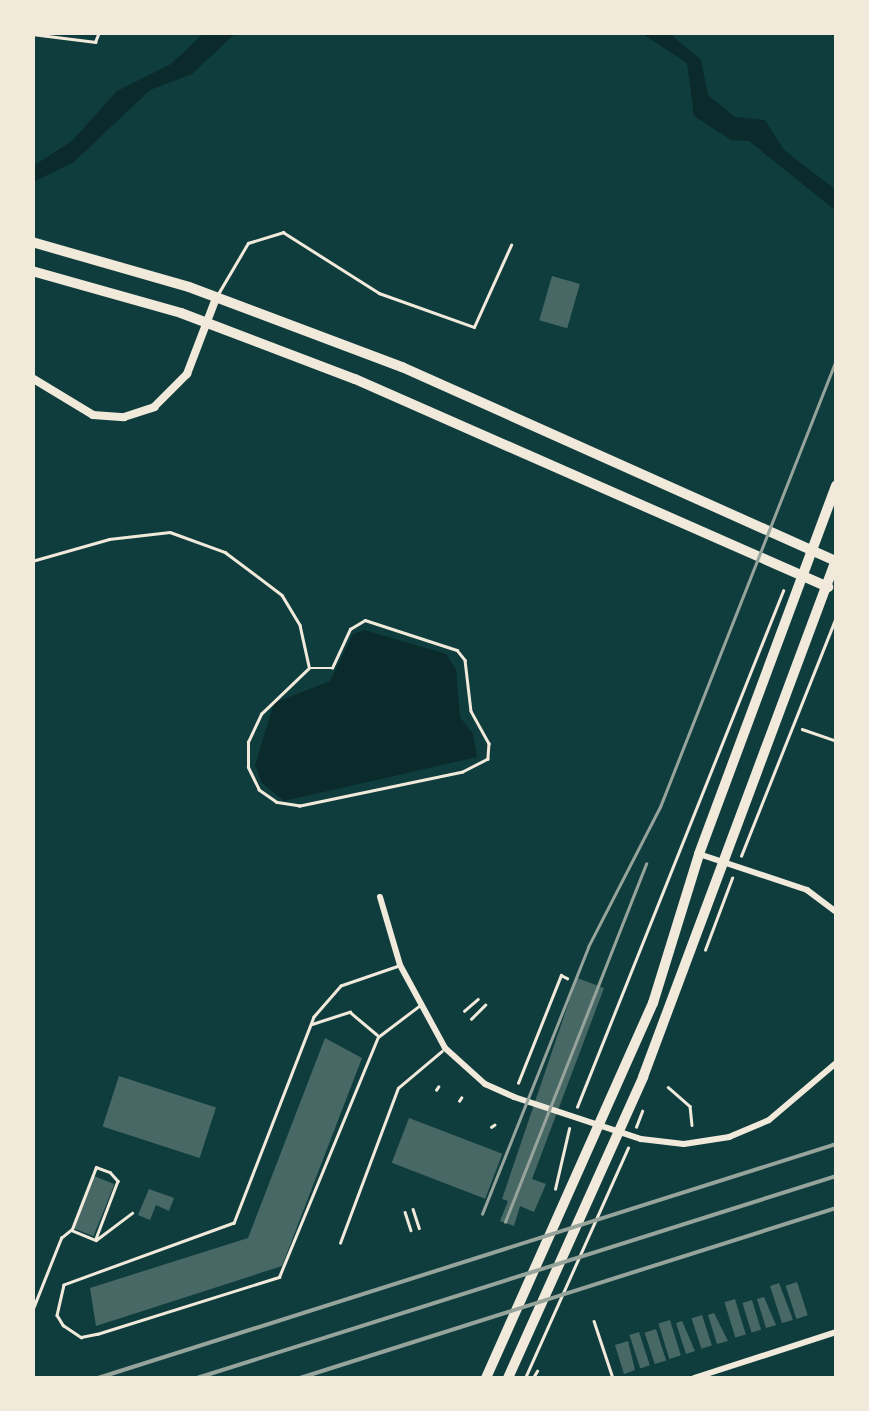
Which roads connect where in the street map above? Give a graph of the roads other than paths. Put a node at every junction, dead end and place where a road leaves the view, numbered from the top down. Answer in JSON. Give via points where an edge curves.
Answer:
{"nodes":[{"id":1,"x":99,"y":32,"type":"edge"},
{"id":2,"x":32,"y":34,"type":"edge"},
{"id":3,"x":32,"y":242,"type":"edge"},
{"id":4,"x":511,"y":245,"type":"dead end"},
{"id":5,"x":32,"y":271,"type":"edge"},
{"id":6,"x":216,"y":298,"type":"junction"},
{"id":7,"x":206,"y":322,"type":"junction"},
{"id":8,"x":32,"y":378,"type":"edge"},
{"id":9,"x":836,"y":486,"type":"edge"},
{"id":10,"x":814,"y":551,"type":"junction"},
{"id":11,"x":836,"y":560,"type":"edge"},
{"id":12,"x":32,"y":561,"type":"edge"},
{"id":13,"x":804,"y":578,"type":"junction"},
{"id":14,"x":828,"y":587,"type":"junction"},
{"id":15,"x":309,"y":668,"type":"junction"},
{"id":16,"x":699,"y":854,"type":"junction"},
{"id":17,"x":726,"y":863,"type":"junction"},
{"id":18,"x":380,"y":897,"type":"dead end"},
{"id":19,"x":836,"y":910,"type":"edge"},
{"id":20,"x":400,"y":965,"type":"junction"},
{"id":21,"x":419,"y":1006,"type":"junction"},
{"id":22,"x":311,"y":1025,"type":"junction"},
{"id":23,"x":378,"y":1036,"type":"junction"},
{"id":24,"x":445,"y":1048,"type":"junction"},
{"id":25,"x":836,"y":1063,"type":"edge"},
{"id":26,"x":340,"y":1243,"type":"dead end"},
{"id":27,"x":594,"y":1321,"type":"dead end"},
{"id":28,"x":836,"y":1332,"type":"edge"},
{"id":29,"x":486,"y":1378,"type":"edge"},
{"id":30,"x":508,"y":1378,"type":"edge"},
{"id":31,"x":613,"y":1378,"type":"edge"},
{"id":32,"x":694,"y":1378,"type":"edge"}],
"edges":[{"from":1,"to":2,"type":"lane","via":[[95,42]]},
{"from":3,"to":6,"type":"main road"},
{"from":4,"to":6,"type":"lane","via":[[474,327],[379,293],[283,232],[248,243]]},
{"from":5,"to":7,"type":"main road"},
{"from":6,"to":7,"type":"street"},
{"from":6,"to":10,"type":"main road","via":[[402,367]]},
{"from":7,"to":8,"type":"street","via":[[182,382],[139,413],[93,416]]},
{"from":7,"to":13,"type":"main road","via":[[389,393]]},
{"from":9,"to":10,"type":"main road"},
{"from":10,"to":11,"type":"main road"},
{"from":10,"to":13,"type":"main road"},
{"from":11,"to":14,"type":"main road"},
{"from":12,"to":15,"type":"lane","via":[[109,539],[170,532],[225,552],[282,595],[300,625]]},
{"from":13,"to":14,"type":"main road"},
{"from":13,"to":16,"type":"main road"},
{"from":14,"to":17,"type":"main road"},
{"from":15,"to":15,"type":"lane","via":[[284,684],[248,742],[248,767],[259,790],[276,802],[300,806],[463,772],[488,760],[489,743],[470,711],[466,660],[457,650],[365,620],[350,629],[332,668]]},
{"from":16,"to":17,"type":"street"},
{"from":16,"to":29,"type":"main road","via":[[646,1019]]},
{"from":17,"to":19,"type":"street","via":[[807,890]]},
{"from":17,"to":30,"type":"main road","via":[[630,1108]]},
{"from":18,"to":20,"type":"street"},
{"from":20,"to":21,"type":"street"},
{"from":20,"to":22,"type":"lane","via":[[341,986]]},
{"from":21,"to":23,"type":"lane"},
{"from":21,"to":24,"type":"street"},
{"from":22,"to":23,"type":"lane","via":[[350,1012]]},
{"from":22,"to":23,"type":"lane","via":[[234,1222],[64,1285],[58,1315],[71,1333],[97,1334],[279,1277]]},
{"from":24,"to":25,"type":"street","via":[[485,1084],[514,1097],[641,1139],[684,1144],[729,1138],[784,1111]]},
{"from":24,"to":26,"type":"lane","via":[[398,1088]]},
{"from":27,"to":31,"type":"lane"},
{"from":28,"to":32,"type":"street"}]}
